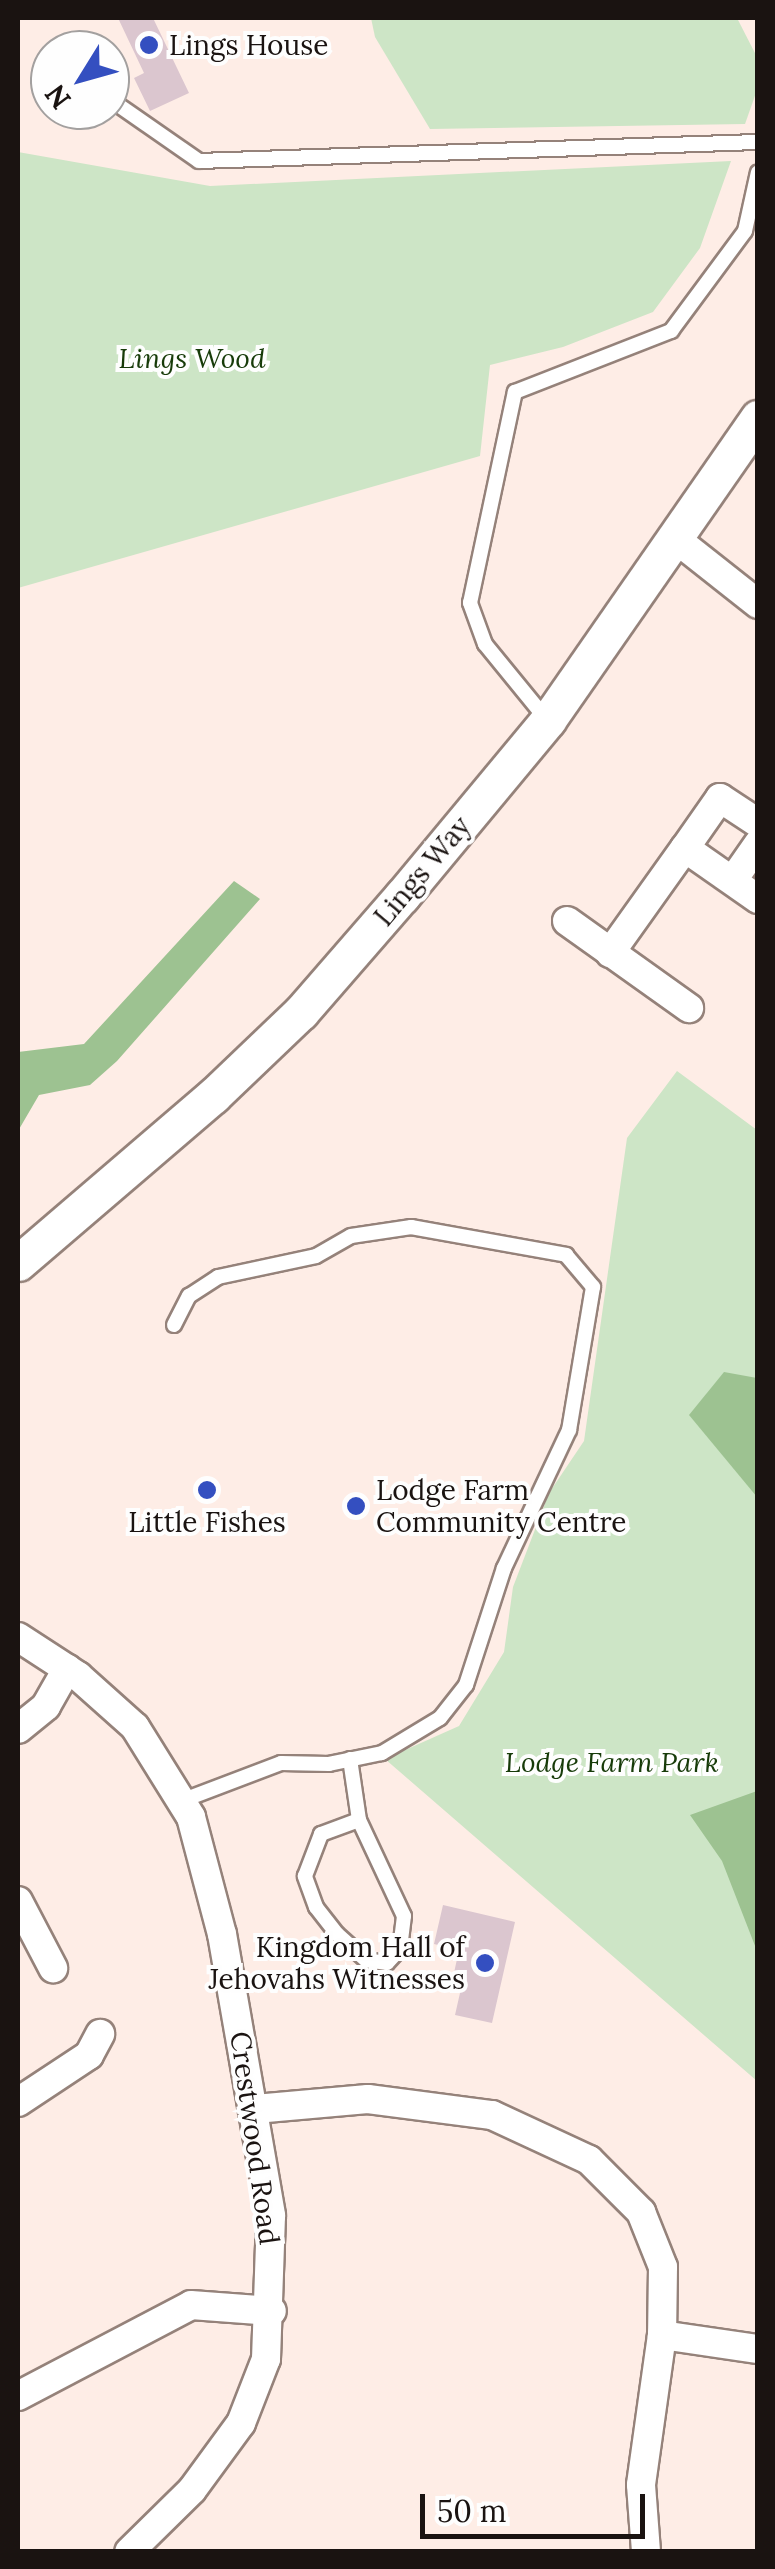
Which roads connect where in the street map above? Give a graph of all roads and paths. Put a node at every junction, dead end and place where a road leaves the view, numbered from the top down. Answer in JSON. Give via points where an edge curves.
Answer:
{"nodes":[{"id":1,"x":130,"y":113,"type":"edge"},
{"id":2,"x":758,"y":142,"type":"edge"},
{"id":3,"x":758,"y":172,"type":"edge"},
{"id":4,"x":758,"y":418,"type":"edge"},
{"id":5,"x":677,"y":540,"type":"junction"},
{"id":6,"x":758,"y":604,"type":"edge"},
{"id":7,"x":548,"y":720,"type":"junction"},
{"id":8,"x":758,"y":823,"type":"edge"},
{"id":9,"x":758,"y":844,"type":"edge"},
{"id":10,"x":685,"y":848,"type":"junction"},
{"id":11,"x":733,"y":880,"type":"junction"},
{"id":12,"x":758,"y":899,"type":"edge"},
{"id":13,"x":567,"y":921,"type":"dead end"},
{"id":14,"x":610,"y":952,"type":"junction"},
{"id":15,"x":689,"y":1008,"type":"dead end"},
{"id":16,"x":18,"y":1262,"type":"edge"},
{"id":17,"x":174,"y":1326,"type":"dead end"},
{"id":18,"x":18,"y":1637,"type":"edge"},
{"id":19,"x":66,"y":1669,"type":"junction"},
{"id":20,"x":18,"y":1729,"type":"edge"},
{"id":21,"x":350,"y":1759,"type":"junction"},
{"id":22,"x":181,"y":1801,"type":"junction"},
{"id":23,"x":358,"y":1820,"type":"junction"},
{"id":24,"x":18,"y":1902,"type":"edge"},
{"id":25,"x":53,"y":1968,"type":"dead end"},
{"id":26,"x":100,"y":2034,"type":"dead end"},
{"id":27,"x":18,"y":2102,"type":"edge"},
{"id":28,"x":255,"y":2110,"type":"junction"},
{"id":29,"x":272,"y":2311,"type":"junction"},
{"id":30,"x":662,"y":2334,"type":"junction"},
{"id":31,"x":758,"y":2349,"type":"edge"},
{"id":32,"x":18,"y":2396,"type":"edge"},
{"id":33,"x":129,"y":2552,"type":"edge"},
{"id":34,"x":646,"y":2552,"type":"edge"}],
"edges":[{"from":1,"to":2,"type":"lane","via":[[200,161]]},
{"from":3,"to":7,"type":"lane","via":[[745,230],[672,332],[514,392],[470,603],[486,644]]},
{"from":4,"to":5,"type":"street","name":"Lings Way"},
{"from":5,"to":6,"type":"street"},
{"from":5,"to":7,"type":"street","name":"Lings Way"},
{"from":7,"to":16,"type":"street","name":"Lings Way","via":[[301,1012],[96,1202]]},
{"from":8,"to":10,"type":"street","via":[[720,798]]},
{"from":9,"to":11,"type":"street"},
{"from":10,"to":11,"type":"street"},
{"from":10,"to":14,"type":"street"},
{"from":11,"to":12,"type":"street"},
{"from":13,"to":14,"type":"street"},
{"from":14,"to":15,"type":"street"},
{"from":17,"to":21,"type":"lane","via":[[189,1296],[218,1277],[316,1256],[351,1236],[411,1227],[566,1256],[593,1287],[569,1430],[504,1568],[466,1685],[428,1728],[382,1753]]},
{"from":18,"to":19,"type":"street","name":"Crestwood Road"},
{"from":19,"to":20,"type":"street","via":[[46,1706]]},
{"from":19,"to":22,"type":"street","name":"Crestwood Road","via":[[135,1727]]},
{"from":21,"to":22,"type":"lane","via":[[281,1763]]},
{"from":21,"to":23,"type":"lane"},
{"from":22,"to":28,"type":"street","name":"Crestwood Road","via":[[222,1934]]},
{"from":23,"to":23,"type":"lane","via":[[404,1916],[400,1949],[387,1962],[366,1960],[337,1934],[316,1907],[305,1876],[321,1834]]},
{"from":24,"to":25,"type":"street"},
{"from":26,"to":27,"type":"street","via":[[89,2055]]},
{"from":28,"to":29,"type":"street","name":"Crestwood Road","via":[[272,2216]]},
{"from":28,"to":30,"type":"street","via":[[368,2098],[492,2115],[589,2160],[642,2212],[663,2267]]},
{"from":29,"to":32,"type":"street","via":[[191,2304]]},
{"from":29,"to":33,"type":"street","name":"Crestwood Road","via":[[266,2360],[240,2423],[192,2490]]},
{"from":30,"to":31,"type":"street"},
{"from":30,"to":34,"type":"street","via":[[641,2485]]}]}
